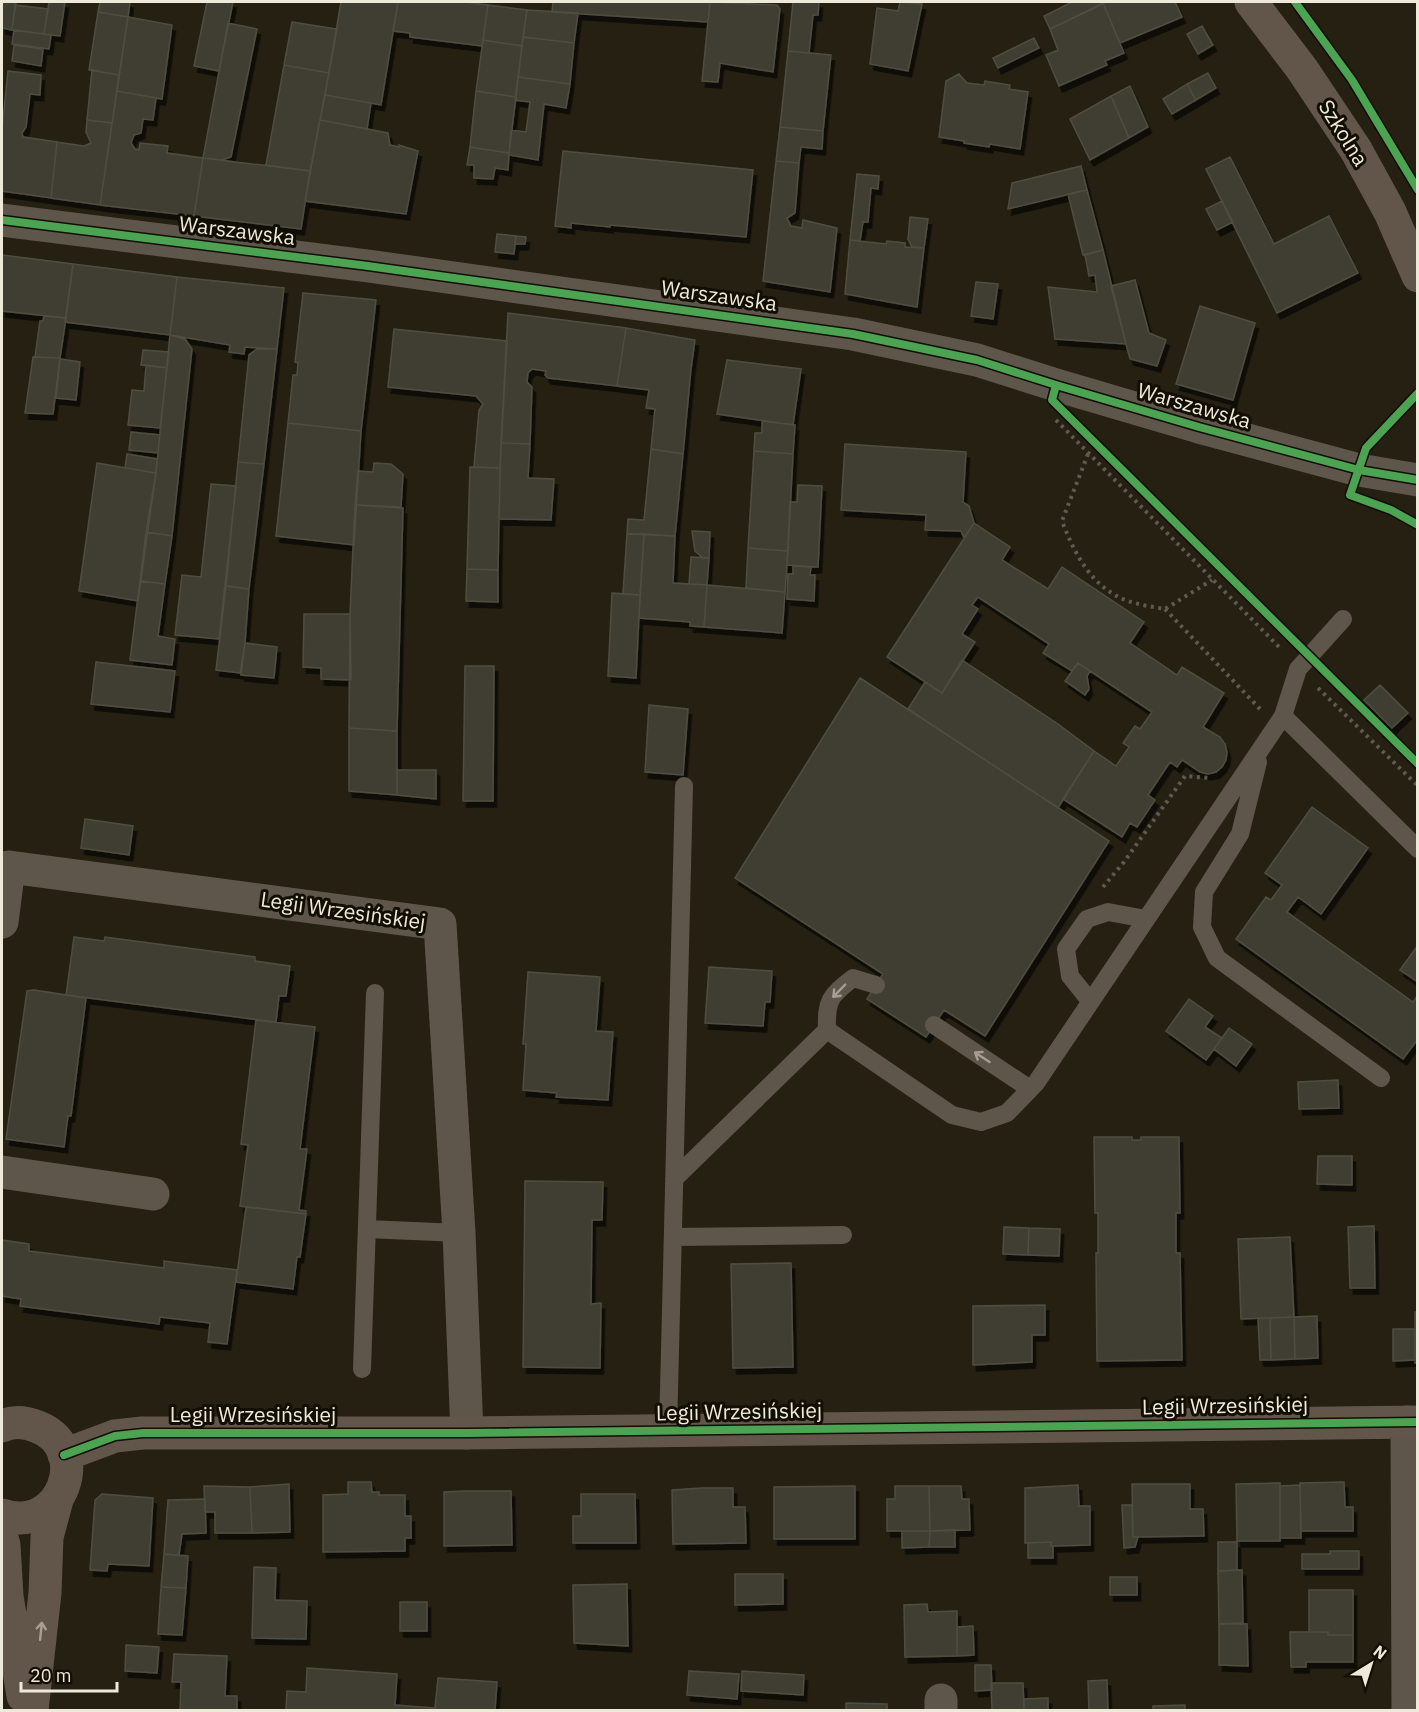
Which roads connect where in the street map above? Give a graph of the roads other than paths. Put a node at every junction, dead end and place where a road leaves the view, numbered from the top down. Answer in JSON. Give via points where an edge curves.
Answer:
{"nodes":[{"id":1,"x":1251,"y":2,"type":"edge"},
{"id":2,"x":2,"y":220,"type":"edge"},
{"id":3,"x":1418,"y":276,"type":"edge"},
{"id":4,"x":1418,"y":480,"type":"edge"},
{"id":5,"x":1343,"y":619,"type":"dead end"},
{"id":6,"x":1283,"y":716,"type":"junction"},
{"id":7,"x":1261,"y":749,"type":"junction"},
{"id":8,"x":684,"y":786,"type":"dead end"},
{"id":9,"x":1418,"y":849,"type":"edge"},
{"id":10,"x":1146,"y":919,"type":"junction"},
{"id":11,"x":2,"y":922,"type":"edge"},
{"id":12,"x":876,"y":986,"type":"dead end"},
{"id":13,"x":375,"y":993,"type":"dead end"},
{"id":14,"x":1090,"y":1001,"type":"junction"},
{"id":15,"x":934,"y":1025,"type":"dead end"},
{"id":16,"x":827,"y":1030,"type":"junction"},
{"id":17,"x":1381,"y":1078,"type":"dead end"},
{"id":18,"x":1030,"y":1089,"type":"junction"},
{"id":19,"x":2,"y":1172,"type":"edge"},
{"id":20,"x":674,"y":1179,"type":"junction"},
{"id":21,"x":153,"y":1194,"type":"dead end"},
{"id":22,"x":367,"y":1229,"type":"junction"},
{"id":23,"x":459,"y":1233,"type":"junction"},
{"id":24,"x":843,"y":1236,"type":"dead end"},
{"id":25,"x":673,"y":1237,"type":"junction"},
{"id":26,"x":362,"y":1369,"type":"dead end"},
{"id":27,"x":1412,"y":1422,"type":"edge"},
{"id":28,"x":2,"y":1426,"type":"edge"},
{"id":29,"x":668,"y":1431,"type":"junction"},
{"id":30,"x":467,"y":1433,"type":"junction"},
{"id":31,"x":64,"y":1455,"type":"junction"},
{"id":32,"x":57,"y":1500,"type":"junction"},
{"id":33,"x":2,"y":1515,"type":"edge"},
{"id":34,"x":2,"y":1538,"type":"edge"},
{"id":35,"x":26,"y":1710,"type":"edge"},
{"id":36,"x":32,"y":1710,"type":"edge"},
{"id":37,"x":1408,"y":1710,"type":"edge"}],
"edges":[{"from":1,"to":3,"type":"street","name":"Szkolna","via":[[1356,150],[1390,212]]},
{"from":2,"to":4,"type":"street","name":"Warszawska","via":[[368,266],[853,334],[977,360],[1222,433],[1359,470]]},
{"from":5,"to":6,"type":"lane","via":[[1298,669]]},
{"from":6,"to":7,"type":"lane"},
{"from":6,"to":9,"type":"lane"},
{"from":7,"to":10,"type":"lane"},
{"from":7,"to":17,"type":"lane","via":[[1240,834],[1204,892],[1202,927],[1216,958]]},
{"from":8,"to":20,"type":"lane"},
{"from":10,"to":14,"type":"lane"},
{"from":10,"to":14,"type":"lane","via":[[1108,912],[1088,919],[1066,949],[1070,976]]},
{"from":11,"to":23,"type":"street","name":"Legii Wrzesińskiej","via":[[9,867],[440,924]]},
{"from":12,"to":16,"type":"lane","one_way":true,"via":[[854,978],[835,992],[826,1008]]},
{"from":13,"to":22,"type":"lane"},
{"from":14,"to":18,"type":"lane"},
{"from":18,"to":15,"type":"lane","one_way":true},
{"from":16,"to":18,"type":"lane","via":[[952,1115],[981,1122],[1007,1113]]},
{"from":16,"to":20,"type":"lane"},
{"from":19,"to":21,"type":"street"},
{"from":20,"to":25,"type":"lane"},
{"from":22,"to":23,"type":"lane"},
{"from":22,"to":26,"type":"lane"},
{"from":23,"to":30,"type":"street","name":"Legii Wrzesińskiej"},
{"from":24,"to":25,"type":"lane"},
{"from":25,"to":29,"type":"lane"},
{"from":27,"to":29,"type":"street","name":"Legii Wrzesińskiej"},
{"from":27,"to":37,"type":"street"},
{"from":28,"to":31,"type":"street","via":[[17,1423],[41,1428],[59,1444]]},
{"from":29,"to":30,"type":"street","name":"Legii Wrzesińskiej"},
{"from":30,"to":31,"type":"street","name":"Legii Wrzesińskiej","via":[[143,1433],[97,1441]]},
{"from":31,"to":32,"type":"street","via":[[66,1478]]},
{"from":32,"to":33,"type":"street","via":[[38,1515],[27,1518]]},
{"from":36,"to":32,"type":"street","one_way":true,"via":[[47,1538]]},
{"from":34,"to":35,"type":"street","via":[[7,1596]]}]}
